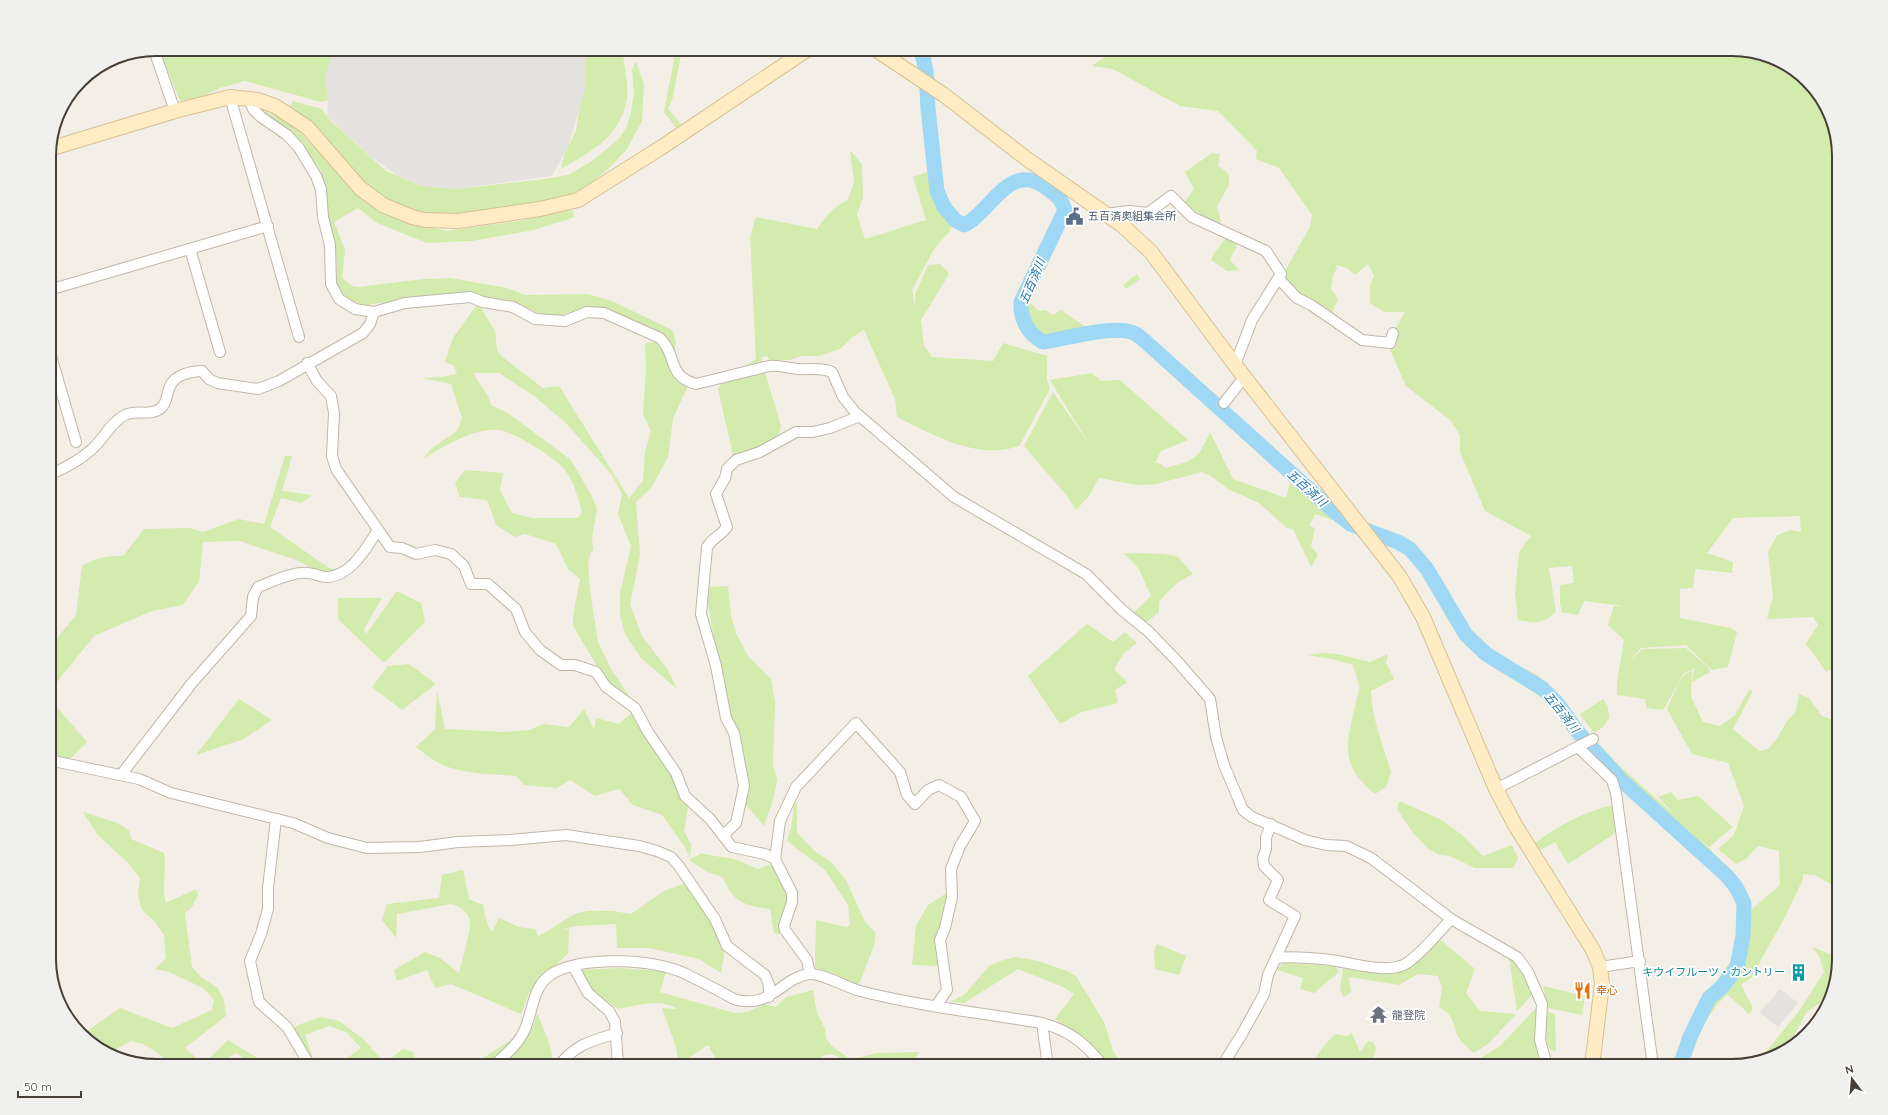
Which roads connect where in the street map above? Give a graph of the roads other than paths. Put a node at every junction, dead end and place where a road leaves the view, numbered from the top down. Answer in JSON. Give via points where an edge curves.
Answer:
{"nodes":[{"id":1,"x":156,"y":56,"type":"edge"},
{"id":2,"x":798,"y":56,"type":"edge"},
{"id":3,"x":886,"y":56,"type":"edge"},
{"id":4,"x":230,"y":97,"type":"junction"},
{"id":5,"x":248,"y":98,"type":"junction"},
{"id":6,"x":175,"y":111,"type":"junction"},
{"id":7,"x":57,"y":147,"type":"edge"},
{"id":8,"x":1105,"y":214,"type":"junction"},
{"id":9,"x":268,"y":226,"type":"junction"},
{"id":10,"x":190,"y":250,"type":"junction"},
{"id":11,"x":1279,"y":279,"type":"junction"},
{"id":12,"x":56,"y":288,"type":"edge"},
{"id":13,"x":374,"y":312,"type":"junction"},
{"id":14,"x":1393,"y":333,"type":"dead end"},
{"id":15,"x":299,"y":337,"type":"dead end"},
{"id":16,"x":220,"y":352,"type":"dead end"},
{"id":17,"x":307,"y":364,"type":"junction"},
{"id":18,"x":1235,"y":365,"type":"junction"},
{"id":19,"x":56,"y":373,"type":"edge"},
{"id":20,"x":1245,"y":376,"type":"junction"},
{"id":21,"x":1224,"y":403,"type":"dead end"},
{"id":22,"x":860,"y":416,"type":"junction"},
{"id":23,"x":76,"y":442,"type":"dead end"},
{"id":24,"x":56,"y":472,"type":"edge"},
{"id":25,"x":378,"y":530,"type":"junction"},
{"id":26,"x":1593,"y":739,"type":"dead end"},
{"id":27,"x":1579,"y":748,"type":"junction"},
{"id":28,"x":56,"y":761,"type":"edge"},
{"id":29,"x":121,"y":775,"type":"junction"},
{"id":30,"x":1496,"y":789,"type":"junction"},
{"id":31,"x":276,"y":819,"type":"junction"},
{"id":32,"x":1271,"y":824,"type":"junction"},
{"id":33,"x":724,"y":836,"type":"junction"},
{"id":34,"x":775,"y":859,"type":"junction"},
{"id":35,"x":1451,"y":919,"type":"junction"},
{"id":36,"x":1276,"y":958,"type":"junction"},
{"id":37,"x":1640,"y":961,"type":"junction"},
{"id":38,"x":573,"y":966,"type":"junction"},
{"id":39,"x":1600,"y":967,"type":"junction"},
{"id":40,"x":810,"y":974,"type":"junction"},
{"id":41,"x":769,"y":996,"type":"junction"},
{"id":42,"x":936,"y":1006,"type":"junction"},
{"id":43,"x":1042,"y":1023,"type":"junction"},
{"id":44,"x":617,"y":1033,"type":"junction"},
{"id":45,"x":306,"y":1059,"type":"edge"},
{"id":46,"x":501,"y":1059,"type":"edge"},
{"id":47,"x":564,"y":1059,"type":"edge"},
{"id":48,"x":618,"y":1059,"type":"edge"},
{"id":49,"x":1047,"y":1059,"type":"edge"},
{"id":50,"x":1098,"y":1059,"type":"edge"},
{"id":51,"x":1226,"y":1059,"type":"edge"},
{"id":52,"x":1545,"y":1059,"type":"edge"},
{"id":53,"x":1593,"y":1059,"type":"edge"},
{"id":54,"x":1652,"y":1059,"type":"edge"}],
"edges":[{"from":1,"to":6,"type":"street"},
{"from":2,"to":5,"type":"street","via":[[578,200],[540,209],[458,221],[425,220],[383,205],[360,188],[307,127],[275,106]]},
{"from":3,"to":8,"type":"street","via":[[928,84]]},
{"from":4,"to":5,"type":"street"},
{"from":4,"to":6,"type":"street"},
{"from":4,"to":9,"type":"street"},
{"from":5,"to":13,"type":"street","via":[[252,109],[287,135],[299,148],[316,176],[321,189],[323,217],[330,245],[331,284],[339,299],[355,308]]},
{"from":6,"to":7,"type":"street"},
{"from":8,"to":11,"type":"street","via":[[1129,211],[1148,213],[1172,196],[1192,217],[1266,251],[1281,274]]},
{"from":8,"to":18,"type":"street","via":[[1123,226],[1151,252]]},
{"from":9,"to":10,"type":"street"},
{"from":9,"to":15,"type":"street"},
{"from":10,"to":12,"type":"street"},
{"from":10,"to":16,"type":"street"},
{"from":11,"to":14,"type":"street","via":[[1297,298],[1362,340],[1390,343]]},
{"from":11,"to":18,"type":"street","via":[[1252,320]]},
{"from":13,"to":17,"type":"street","via":[[370,324],[363,332]]},
{"from":13,"to":22,"type":"street","via":[[405,303],[470,298],[513,307],[535,318],[565,321],[587,312],[604,312],[660,338],[667,344],[677,373],[684,380],[696,384],[769,366],[823,368],[832,372],[843,397]]},
{"from":17,"to":24,"type":"street","via":[[279,381],[253,390],[217,383],[202,371],[184,374],[170,386],[167,400],[161,408],[152,413],[133,412],[125,415],[91,450]]},
{"from":17,"to":25,"type":"street","via":[[317,381],[331,396],[334,413],[332,456],[336,469]]},
{"from":18,"to":20,"type":"street"},
{"from":19,"to":23,"type":"street"},
{"from":20,"to":21,"type":"street"},
{"from":20,"to":30,"type":"street","via":[[1400,577],[1417,606]]},
{"from":22,"to":32,"type":"street","via":[[954,498],[1086,574],[1122,610],[1148,631],[1210,699],[1216,737],[1224,765],[1243,810],[1252,817]]},
{"from":22,"to":33,"type":"street","via":[[830,428],[796,432],[760,452],[736,460],[727,469],[716,494],[727,526],[722,534],[712,539],[707,548],[701,614],[716,666],[726,718],[734,733],[744,786],[736,823]]},
{"from":25,"to":29,"type":"street","via":[[359,558],[341,573],[327,577],[311,572],[300,573],[258,587],[253,597],[251,616],[192,683]]},
{"from":25,"to":33,"type":"street","via":[[390,546],[416,554],[436,550],[451,554],[464,566],[472,584],[488,584],[516,609],[525,632],[540,650],[561,665],[575,664],[596,672],[606,687],[635,708],[676,773],[685,796]]},
{"from":26,"to":27,"type":"street"},
{"from":27,"to":30,"type":"street"},
{"from":27,"to":37,"type":"street","via":[[1612,780],[1616,793]]},
{"from":28,"to":29,"type":"street"},
{"from":29,"to":31,"type":"street","via":[[177,794]]},
{"from":30,"to":39,"type":"street","via":[[1515,825],[1593,950]]},
{"from":31,"to":41,"type":"street","via":[[293,823],[328,838],[367,848],[420,848],[458,842],[566,835],[657,850],[671,857],[679,866],[715,919],[727,946],[765,974]]},
{"from":31,"to":45,"type":"street","via":[[268,909],[250,961],[259,1002],[287,1027]]},
{"from":32,"to":35,"type":"street","via":[[1305,840],[1346,846],[1356,850],[1371,858]]},
{"from":32,"to":36,"type":"street","via":[[1266,838],[1264,866],[1278,880],[1269,900],[1296,916]]},
{"from":33,"to":34,"type":"street","via":[[732,847],[765,854]]},
{"from":34,"to":40,"type":"street","via":[[792,893],[784,930],[807,960]]},
{"from":34,"to":42,"type":"street","via":[[780,821],[796,787],[856,723],[900,772],[907,795],[915,804],[933,787],[939,785],[962,797],[975,821],[960,846],[951,869],[952,897],[940,940],[947,990]]},
{"from":35,"to":36,"type":"street","via":[[1407,963],[1398,966],[1384,968],[1315,959]]},
{"from":35,"to":52,"type":"street","via":[[1517,957],[1528,972],[1542,1004],[1540,1040]]},
{"from":36,"to":51,"type":"street","via":[[1268,975],[1264,994]]},
{"from":37,"to":39,"type":"street"},
{"from":37,"to":54,"type":"street"},
{"from":38,"to":41,"type":"street","via":[[605,962],[640,962],[682,973],[737,1000],[754,1001]]},
{"from":38,"to":44,"type":"street","via":[[588,993],[609,1011]]},
{"from":38,"to":46,"type":"street","via":[[555,972],[543,981],[536,992],[525,1029],[511,1050]]},
{"from":39,"to":53,"type":"street","via":[[1602,984]]},
{"from":40,"to":41,"type":"street","via":[[797,978]]},
{"from":40,"to":42,"type":"street","via":[[858,990]]},
{"from":42,"to":43,"type":"street"},
{"from":43,"to":49,"type":"street"},
{"from":43,"to":50,"type":"street","via":[[1074,1036]]},
{"from":44,"to":47,"type":"street","via":[[585,1044]]},
{"from":44,"to":48,"type":"street"}]}
